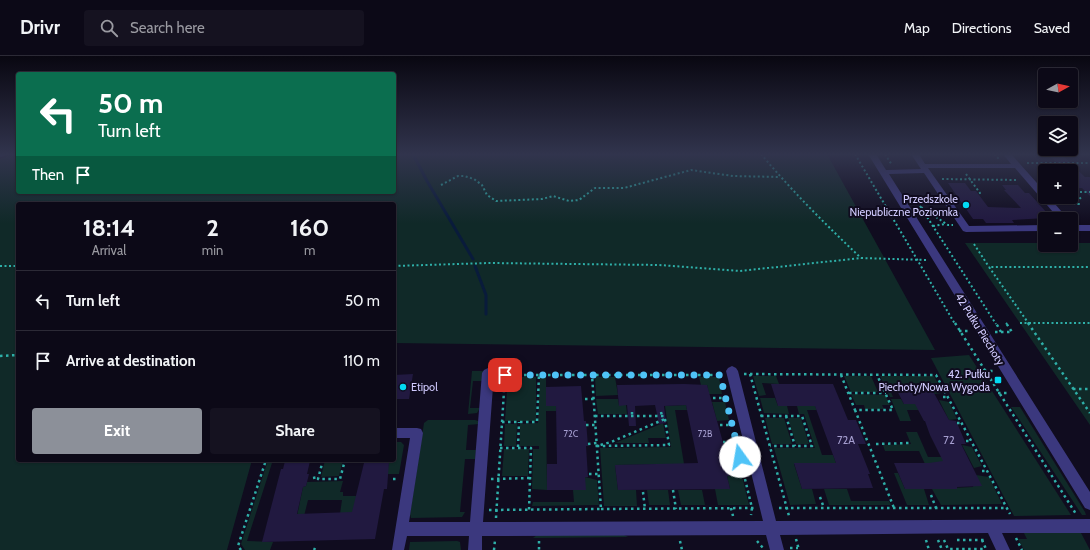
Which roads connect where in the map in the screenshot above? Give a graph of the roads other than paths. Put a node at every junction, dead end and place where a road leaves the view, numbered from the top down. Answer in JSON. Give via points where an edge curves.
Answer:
{"nodes":[{"id":1,"x":885,"y":177,"type":"edge"},
{"id":2,"x":933,"y":177,"type":"edge"},
{"id":3,"x":1028,"y":177,"type":"edge"},
{"id":4,"x":1058,"y":212,"type":"edge"},
{"id":5,"x":1078,"y":227,"type":"edge"},
{"id":6,"x":1038,"y":228,"type":"edge"},
{"id":7,"x":1090,"y":228,"type":"edge"},
{"id":8,"x":488,"y":374,"type":"road end"},
{"id":9,"x":729,"y":374,"type":"road end"},
{"id":10,"x":396,"y":433,"type":"edge"},
{"id":11,"x":1090,"y":504,"type":"edge"},
{"id":12,"x":1090,"y":526,"type":"edge"},
{"id":13,"x":771,"y":528,"type":"junction"},
{"id":14,"x":992,"y":528,"type":"junction"},
{"id":15,"x":401,"y":529,"type":"junction"},
{"id":16,"x":476,"y":529,"type":"junction"},
{"id":17,"x":398,"y":548,"type":"dead end"},
{"id":18,"x":475,"y":550,"type":"edge"},
{"id":19,"x":777,"y":550,"type":"edge"},
{"id":20,"x":1003,"y":550,"type":"edge"}],
"edges":[{"from":1,"to":11,"type":"street","name":"42 Pułku Piechoty"},
{"from":2,"to":6,"type":"street","via":[[966,229]]},
{"from":3,"to":4,"type":"street"},
{"from":5,"to":7,"type":"street"},
{"from":8,"to":16,"type":"street"},
{"from":9,"to":13,"type":"street"},
{"from":10,"to":15,"type":"street","via":[[417,433]]},
{"from":12,"to":14,"type":"street","via":[[1016,533]]},
{"from":13,"to":14,"type":"street"},
{"from":13,"to":16,"type":"street"},
{"from":13,"to":19,"type":"street"},
{"from":14,"to":20,"type":"street"},
{"from":15,"to":16,"type":"street"},
{"from":15,"to":17,"type":"street"},
{"from":16,"to":18,"type":"street"}]}
